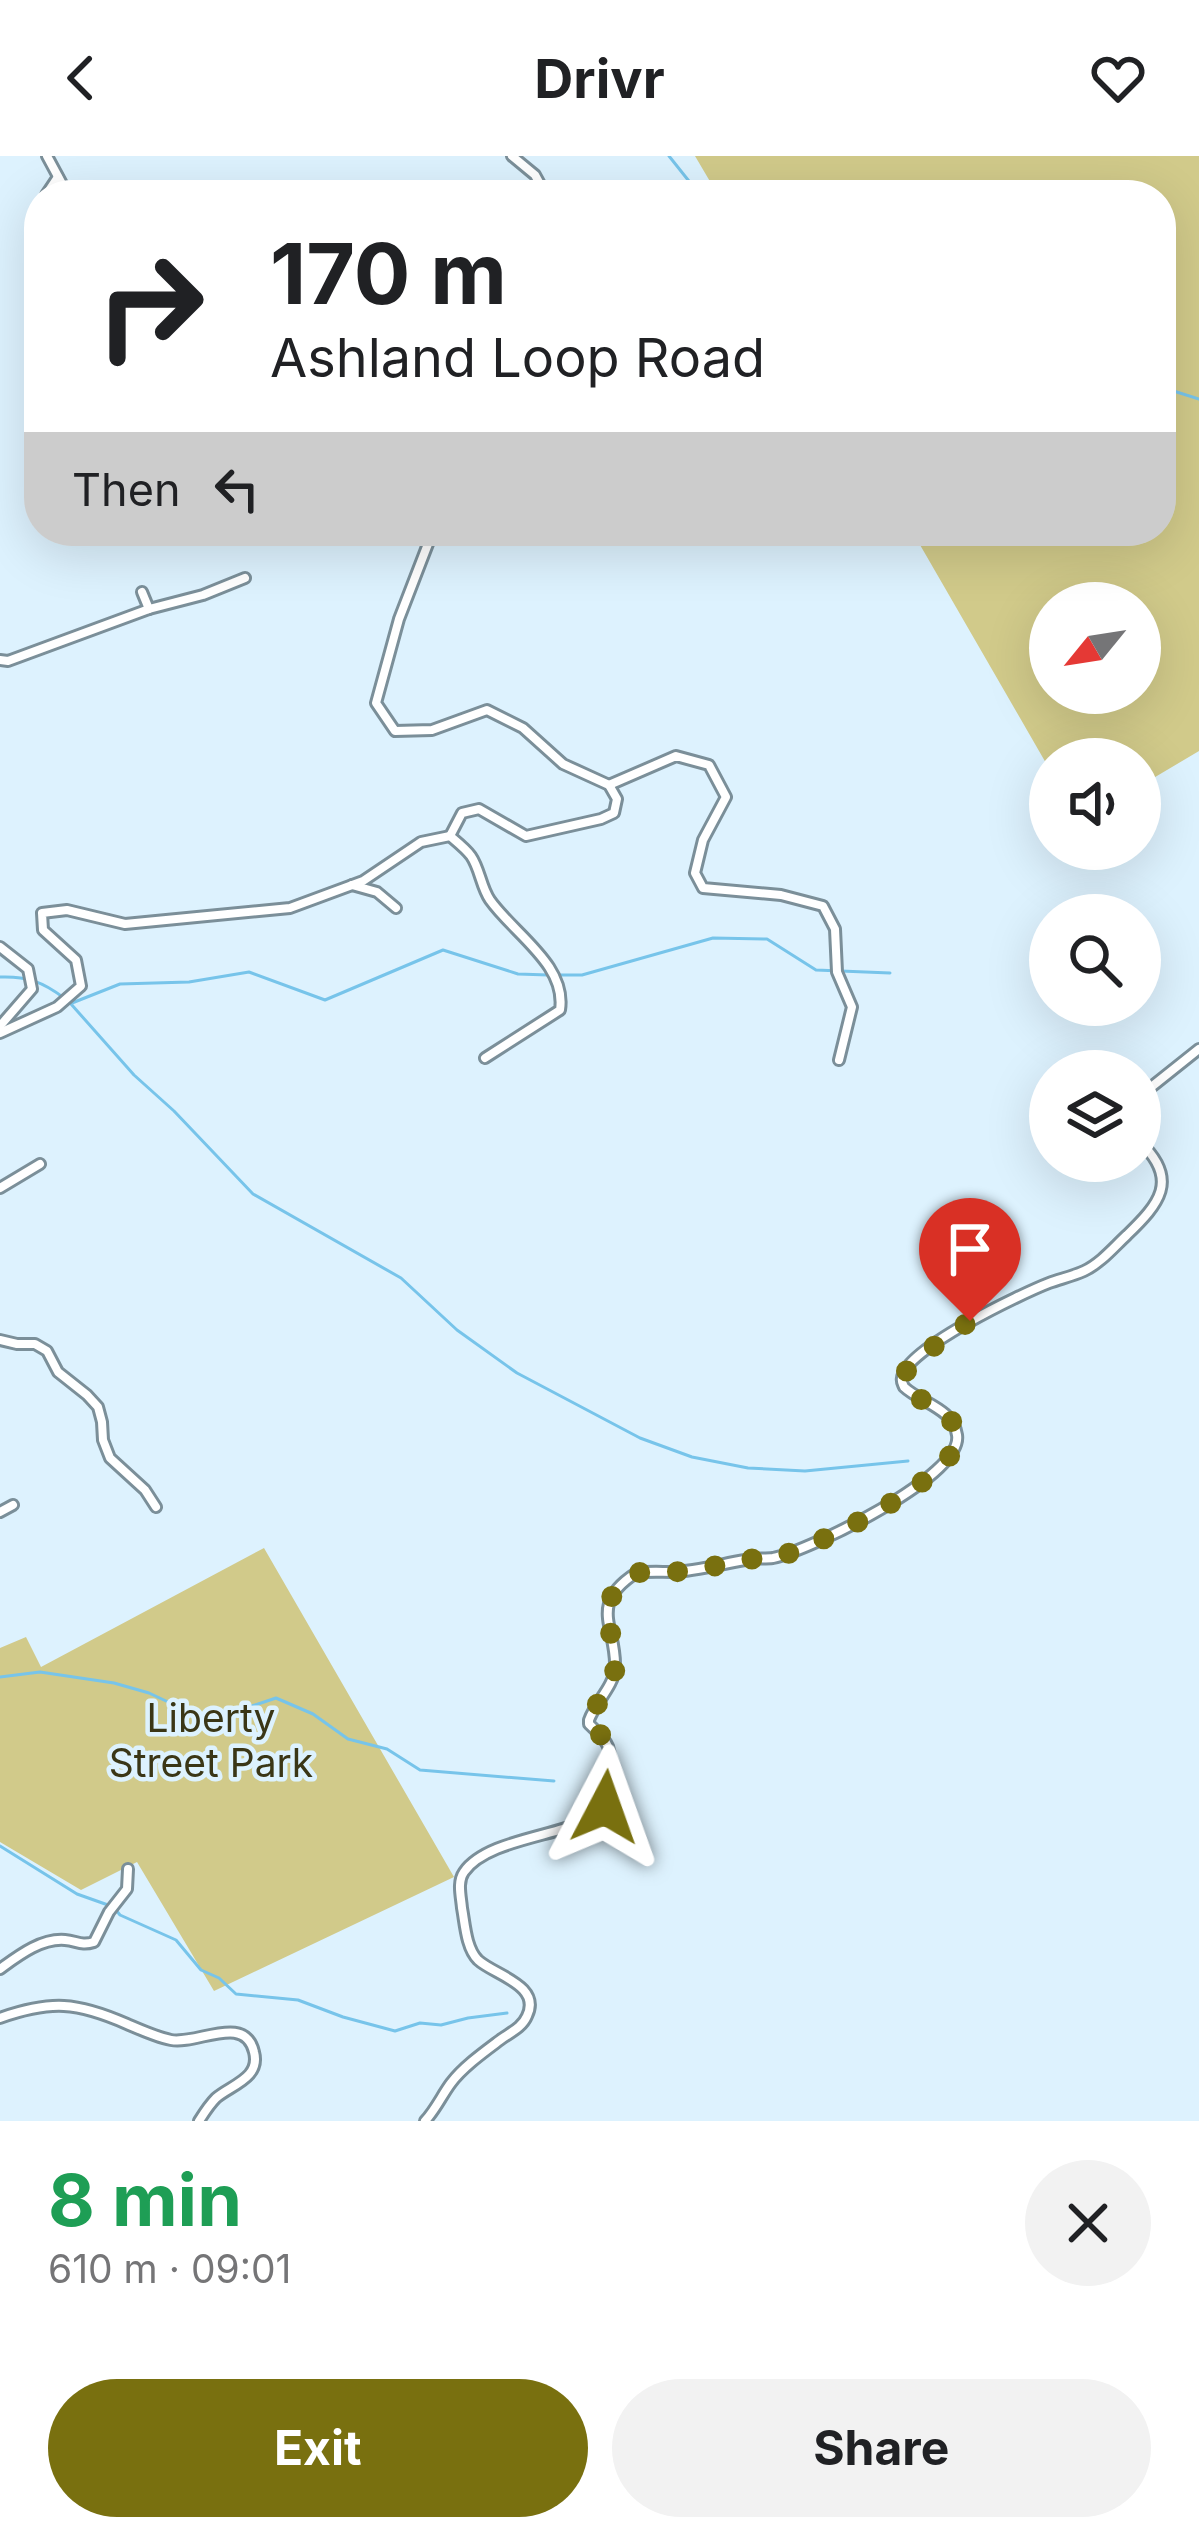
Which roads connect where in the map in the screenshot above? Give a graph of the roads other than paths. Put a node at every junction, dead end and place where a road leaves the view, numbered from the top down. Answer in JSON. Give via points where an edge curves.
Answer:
{"nodes":[{"id":1,"x":47,"y":156,"type":"edge"},
{"id":2,"x":512,"y":156,"type":"edge"},
{"id":3,"x":58,"y":177,"type":"junction"},
{"id":4,"x":56,"y":180,"type":"edge"},
{"id":5,"x":60,"y":180,"type":"edge"},
{"id":6,"x":537,"y":180,"type":"edge"},
{"id":7,"x":427,"y":546,"type":"edge"},
{"id":8,"x":245,"y":578,"type":"dead end"},
{"id":9,"x":142,"y":592,"type":"dead end"},
{"id":10,"x":203,"y":595,"type":"junction"},
{"id":11,"x":210,"y":608,"type":"dead end"},
{"id":12,"x":149,"y":609,"type":"junction"},
{"id":13,"x":0,"y":660,"type":"edge"},
{"id":14,"x":609,"y":784,"type":"junction"},
{"id":15,"x":450,"y":836,"type":"junction"},
{"id":16,"x":351,"y":885,"type":"junction"},
{"id":17,"x":396,"y":908,"type":"dead end"},
{"id":18,"x":0,"y":947,"type":"edge"},
{"id":19,"x":0,"y":1029,"type":"edge"},
{"id":20,"x":1199,"y":1049,"type":"edge"},
{"id":21,"x":485,"y":1058,"type":"dead end"},
{"id":22,"x":839,"y":1060,"type":"dead end"},
{"id":23,"x":1161,"y":1079,"type":"edge"},
{"id":24,"x":40,"y":1165,"type":"dead end"},
{"id":25,"x":1161,"y":1182,"type":"edge"},
{"id":26,"x":0,"y":1188,"type":"edge"},
{"id":27,"x":0,"y":1340,"type":"edge"},
{"id":28,"x":13,"y":1505,"type":"dead end"},
{"id":29,"x":156,"y":1507,"type":"dead end"},
{"id":30,"x":0,"y":1513,"type":"edge"},
{"id":31,"x":128,"y":1869,"type":"dead end"},
{"id":32,"x":0,"y":1969,"type":"edge"},
{"id":33,"x":0,"y":2018,"type":"edge"},
{"id":34,"x":199,"y":2121,"type":"edge"},
{"id":35,"x":425,"y":2121,"type":"edge"}],
"edges":[{"from":1,"to":3,"type":"street"},
{"from":2,"to":6,"type":"street"},
{"from":3,"to":4,"type":"street"},
{"from":3,"to":5,"type":"street"},
{"from":7,"to":14,"type":"street","via":[[376,703],[395,731],[432,730],[487,710],[523,728],[563,764]]},
{"from":8,"to":10,"type":"street"},
{"from":9,"to":12,"type":"street"},
{"from":10,"to":11,"type":"street"},
{"from":10,"to":12,"type":"street"},
{"from":12,"to":13,"type":"street"},
{"from":14,"to":15,"type":"street","via":[[614,813],[601,819],[526,836],[479,809],[462,813]]},
{"from":14,"to":22,"type":"street","via":[[676,756],[709,765],[726,797],[695,873],[703,888],[823,906],[852,1007]]},
{"from":15,"to":16,"type":"street","via":[[421,842]]},
{"from":15,"to":21,"type":"street","via":[[562,994],[560,1010]]},
{"from":16,"to":17,"type":"street"},
{"from":16,"to":19,"type":"street","via":[[290,908],[125,924],[67,910],[42,913],[43,930],[76,960],[81,986],[57,1007]]},
{"from":18,"to":19,"type":"street","via":[[28,972],[32,989]]},
{"from":20,"to":23,"type":"street"},
{"from":24,"to":26,"type":"street"},
{"from":25,"to":35,"type":"street","via":[[1159,1202],[1089,1268],[970,1321],[905,1371],[904,1388],[944,1412],[958,1438],[946,1464],[923,1484],[775,1558],[636,1573],[613,1594],[607,1622],[614,1677],[589,1720],[610,1750],[605,1807],[589,1820],[509,1844],[462,1874],[475,1958],[519,1984],[530,2006],[523,2023],[454,2079]]},
{"from":27,"to":29,"type":"street","via":[[46,1351],[98,1407],[110,1457]]},
{"from":28,"to":30,"type":"street"},
{"from":31,"to":32,"type":"street","via":[[127,1889],[94,1942],[52,1941]]},
{"from":33,"to":34,"type":"street","via":[[58,2004],[168,2040],[238,2032],[250,2042],[255,2067]]}]}
